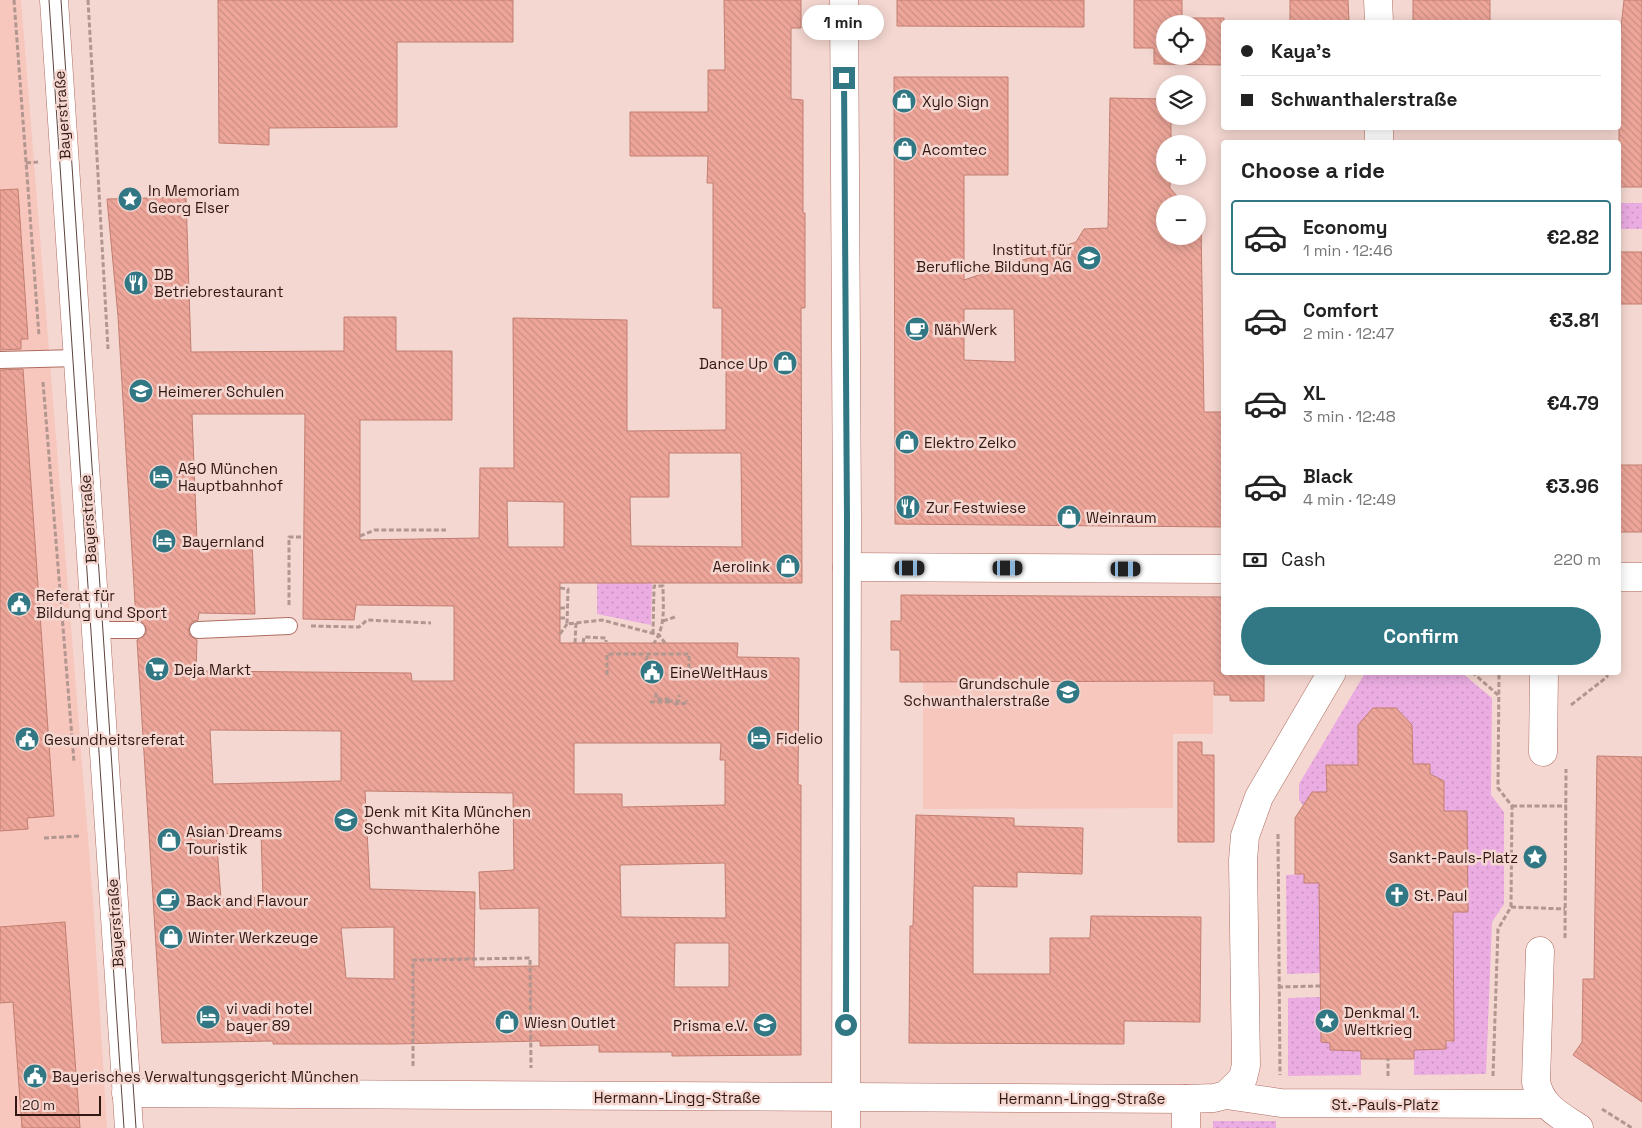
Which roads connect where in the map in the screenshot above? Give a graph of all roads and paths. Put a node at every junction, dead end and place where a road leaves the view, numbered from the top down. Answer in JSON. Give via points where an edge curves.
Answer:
{"nodes":[{"id":1,"x":14,"y":0,"type":"edge"},
{"id":2,"x":54,"y":0,"type":"edge"},
{"id":3,"x":844,"y":0,"type":"edge"},
{"id":4,"x":1378,"y":0,"type":"edge"},
{"id":5,"x":15,"y":10,"type":"junction"},
{"id":6,"x":20,"y":10,"type":"dead end"},
{"id":7,"x":1379,"y":20,"type":"edge"},
{"id":8,"x":41,"y":162,"type":"dead end"},
{"id":9,"x":26,"y":163,"type":"junction"},
{"id":10,"x":78,"y":358,"type":"junction"},
{"id":11,"x":41,"y":359,"type":"junction"},
{"id":12,"x":0,"y":360,"type":"edge"},
{"id":13,"x":446,"y":530,"type":"dead end"},
{"id":14,"x":303,"y":536,"type":"dead end"},
{"id":15,"x":360,"y":536,"type":"dead end"},
{"id":16,"x":847,"y":567,"type":"junction"},
{"id":17,"x":1221,"y":569,"type":"edge"},
{"id":18,"x":1621,"y":577,"type":"edge"},
{"id":19,"x":1642,"y":577,"type":"edge"},
{"id":20,"x":560,"y":588,"type":"dead end"},
{"id":21,"x":560,"y":608,"type":"dead end"},
{"id":22,"x":568,"y":608,"type":"junction"},
{"id":23,"x":560,"y":618,"type":"dead end"},
{"id":24,"x":567,"y":618,"type":"junction"},
{"id":25,"x":675,"y":618,"type":"dead end"},
{"id":26,"x":663,"y":621,"type":"junction"},
{"id":27,"x":431,"y":623,"type":"dead end"},
{"id":28,"x":576,"y":623,"type":"junction"},
{"id":29,"x":567,"y":624,"type":"junction"},
{"id":30,"x":289,"y":626,"type":"junction"},
{"id":31,"x":96,"y":630,"type":"junction"},
{"id":32,"x":136,"y":630,"type":"dead end"},
{"id":33,"x":198,"y":630,"type":"dead end"},
{"id":34,"x":560,"y":634,"type":"dead end"},
{"id":35,"x":653,"y":634,"type":"junction"},
{"id":36,"x":659,"y":636,"type":"junction"},
{"id":37,"x":583,"y":642,"type":"dead end"},
{"id":38,"x":606,"y":642,"type":"dead end"},
{"id":39,"x":575,"y":643,"type":"dead end"},
{"id":40,"x":654,"y":643,"type":"dead end"},
{"id":41,"x":665,"y":643,"type":"dead end"},
{"id":42,"x":647,"y":654,"type":"junction"},
{"id":43,"x":689,"y":674,"type":"dead end"},
{"id":44,"x":606,"y":675,"type":"dead end"},
{"id":45,"x":1330,"y":675,"type":"edge"},
{"id":46,"x":1475,"y":675,"type":"edge"},
{"id":47,"x":1499,"y":675,"type":"edge"},
{"id":48,"x":1544,"y":675,"type":"edge"},
{"id":49,"x":1607,"y":675,"type":"edge"},
{"id":50,"x":646,"y":676,"type":"dead end"},
{"id":51,"x":656,"y":690,"type":"dead end"},
{"id":52,"x":679,"y":695,"type":"dead end"},
{"id":53,"x":1498,"y":695,"type":"junction"},
{"id":54,"x":687,"y":700,"type":"dead end"},
{"id":55,"x":654,"y":701,"type":"dead end"},
{"id":56,"x":650,"y":702,"type":"dead end"},
{"id":57,"x":674,"y":704,"type":"dead end"},
{"id":58,"x":1567,"y":709,"type":"dead end"},
{"id":59,"x":1555,"y":756,"type":"joint"},
{"id":60,"x":74,"y":766,"type":"dead end"},
{"id":61,"x":1512,"y":806,"type":"junction"},
{"id":62,"x":1567,"y":806,"type":"junction"},
{"id":63,"x":79,"y":826,"type":"dead end"},
{"id":64,"x":1279,"y":826,"type":"dead end"},
{"id":65,"x":80,"y":836,"type":"junction"},
{"id":66,"x":44,"y":838,"type":"dead end"},
{"id":67,"x":80,"y":846,"type":"dead end"},
{"id":68,"x":1511,"y":907,"type":"junction"},
{"id":69,"x":1566,"y":909,"type":"junction"},
{"id":70,"x":1553,"y":947,"type":"joint"},
{"id":71,"x":1320,"y":986,"type":"dead end"},
{"id":72,"x":1279,"y":987,"type":"junction"},
{"id":73,"x":1245,"y":988,"type":"junction"},
{"id":74,"x":126,"y":1093,"type":"junction"},
{"id":75,"x":413,"y":1095,"type":"junction"},
{"id":76,"x":1226,"y":1095,"type":"junction"},
{"id":77,"x":532,"y":1096,"type":"junction"},
{"id":78,"x":846,"y":1098,"type":"junction"},
{"id":79,"x":1186,"y":1099,"type":"junction"},
{"id":80,"x":1281,"y":1103,"type":"junction"},
{"id":81,"x":1494,"y":1104,"type":"junction"},
{"id":82,"x":1544,"y":1104,"type":"junction"},
{"id":83,"x":1601,"y":1108,"type":"dead end"},
{"id":84,"x":129,"y":1128,"type":"edge"},
{"id":85,"x":846,"y":1128,"type":"edge"},
{"id":86,"x":1186,"y":1128,"type":"edge"},
{"id":87,"x":1579,"y":1128,"type":"edge"},
{"id":88,"x":1632,"y":1128,"type":"edge"}],
"edges":[{"from":1,"to":5,"type":"path"},
{"from":2,"to":10,"type":"street","name":"Bayerstraße"},
{"from":3,"to":16,"type":"street"},
{"from":4,"to":7,"type":"street"},
{"from":5,"to":6,"type":"path"},
{"from":5,"to":9,"type":"path"},
{"from":8,"to":9,"type":"path"},
{"from":9,"to":11,"type":"path"},
{"from":10,"to":11,"type":"lane"},
{"from":10,"to":31,"type":"street","name":"Bayerstraße"},
{"from":11,"to":12,"type":"lane"},
{"from":11,"to":60,"type":"path"},
{"from":13,"to":15,"type":"path","via":[[375,530]]},
{"from":14,"to":30,"type":"path","via":[[289,537]]},
{"from":16,"to":17,"type":"street"},
{"from":16,"to":78,"type":"street"},
{"from":18,"to":19,"type":"street"},
{"from":20,"to":22,"type":"path","via":[[568,589]]},
{"from":21,"to":22,"type":"path"},
{"from":22,"to":24,"type":"path"},
{"from":23,"to":24,"type":"path"},
{"from":24,"to":29,"type":"path"},
{"from":25,"to":26,"type":"path"},
{"from":26,"to":35,"type":"path","via":[[663,586],[654,586]]},
{"from":26,"to":36,"type":"path"},
{"from":27,"to":30,"type":"path","via":[[367,620],[359,626]]},
{"from":28,"to":29,"type":"path"},
{"from":28,"to":35,"type":"path","via":[[602,620]]},
{"from":28,"to":39,"type":"path"},
{"from":29,"to":34,"type":"path"},
{"from":30,"to":33,"type":"lane"},
{"from":31,"to":32,"type":"lane"},
{"from":31,"to":74,"type":"street","name":"Bayerstraße"},
{"from":35,"to":36,"type":"path"},
{"from":36,"to":40,"type":"path"},
{"from":36,"to":41,"type":"path"},
{"from":37,"to":38,"type":"path","via":[[584,637],[606,638]]},
{"from":42,"to":43,"type":"path","via":[[689,654]]},
{"from":42,"to":44,"type":"path","via":[[607,654]]},
{"from":42,"to":50,"type":"path"},
{"from":45,"to":73,"type":"street","via":[[1259,797],[1245,836]]},
{"from":46,"to":53,"type":"path"},
{"from":47,"to":53,"type":"path"},
{"from":48,"to":59,"type":"street"},
{"from":49,"to":58,"type":"path"},
{"from":51,"to":56,"type":"path","via":[[656,698],[670,699],[670,702]]},
{"from":52,"to":55,"type":"path","via":[[679,701]]},
{"from":53,"to":61,"type":"path","via":[[1498,788]]},
{"from":54,"to":57,"type":"path","via":[[687,703]]},
{"from":59,"to":62,"type":"path"},
{"from":61,"to":62,"type":"path"},
{"from":61,"to":68,"type":"path"},
{"from":62,"to":69,"type":"path"},
{"from":63,"to":65,"type":"path"},
{"from":64,"to":72,"type":"path"},
{"from":65,"to":66,"type":"path"},
{"from":65,"to":67,"type":"path"},
{"from":68,"to":69,"type":"path"},
{"from":68,"to":81,"type":"path","via":[[1498,929]]},
{"from":69,"to":70,"type":"path"},
{"from":70,"to":82,"type":"street","via":[[1536,1082]]},
{"from":71,"to":72,"type":"path"},
{"from":72,"to":73,"type":"path"},
{"from":72,"to":80,"type":"path"},
{"from":73,"to":76,"type":"street","via":[[1246,1065],[1243,1078]]},
{"from":74,"to":75,"type":"street","name":"Hermann-Lingg-Straße"},
{"from":74,"to":84,"type":"street","name":"Bayerstraße"},
{"from":75,"to":77,"type":"street","name":"Hermann-Lingg-Straße"},
{"from":75,"to":77,"type":"path","via":[[413,960],[530,958]]},
{"from":76,"to":79,"type":"street","name":"Hermann-Lingg-Straße"},
{"from":76,"to":80,"type":"street","name":"St.-Pauls-Platz"},
{"from":77,"to":78,"type":"street","name":"Hermann-Lingg-Straße"},
{"from":78,"to":79,"type":"street","name":"Hermann-Lingg-Straße"},
{"from":78,"to":85,"type":"street"},
{"from":79,"to":86,"type":"street"},
{"from":80,"to":81,"type":"street","name":"St.-Pauls-Platz"},
{"from":81,"to":82,"type":"street","name":"St.-Pauls-Platz"},
{"from":82,"to":87,"type":"street"},
{"from":83,"to":88,"type":"path"}]}
